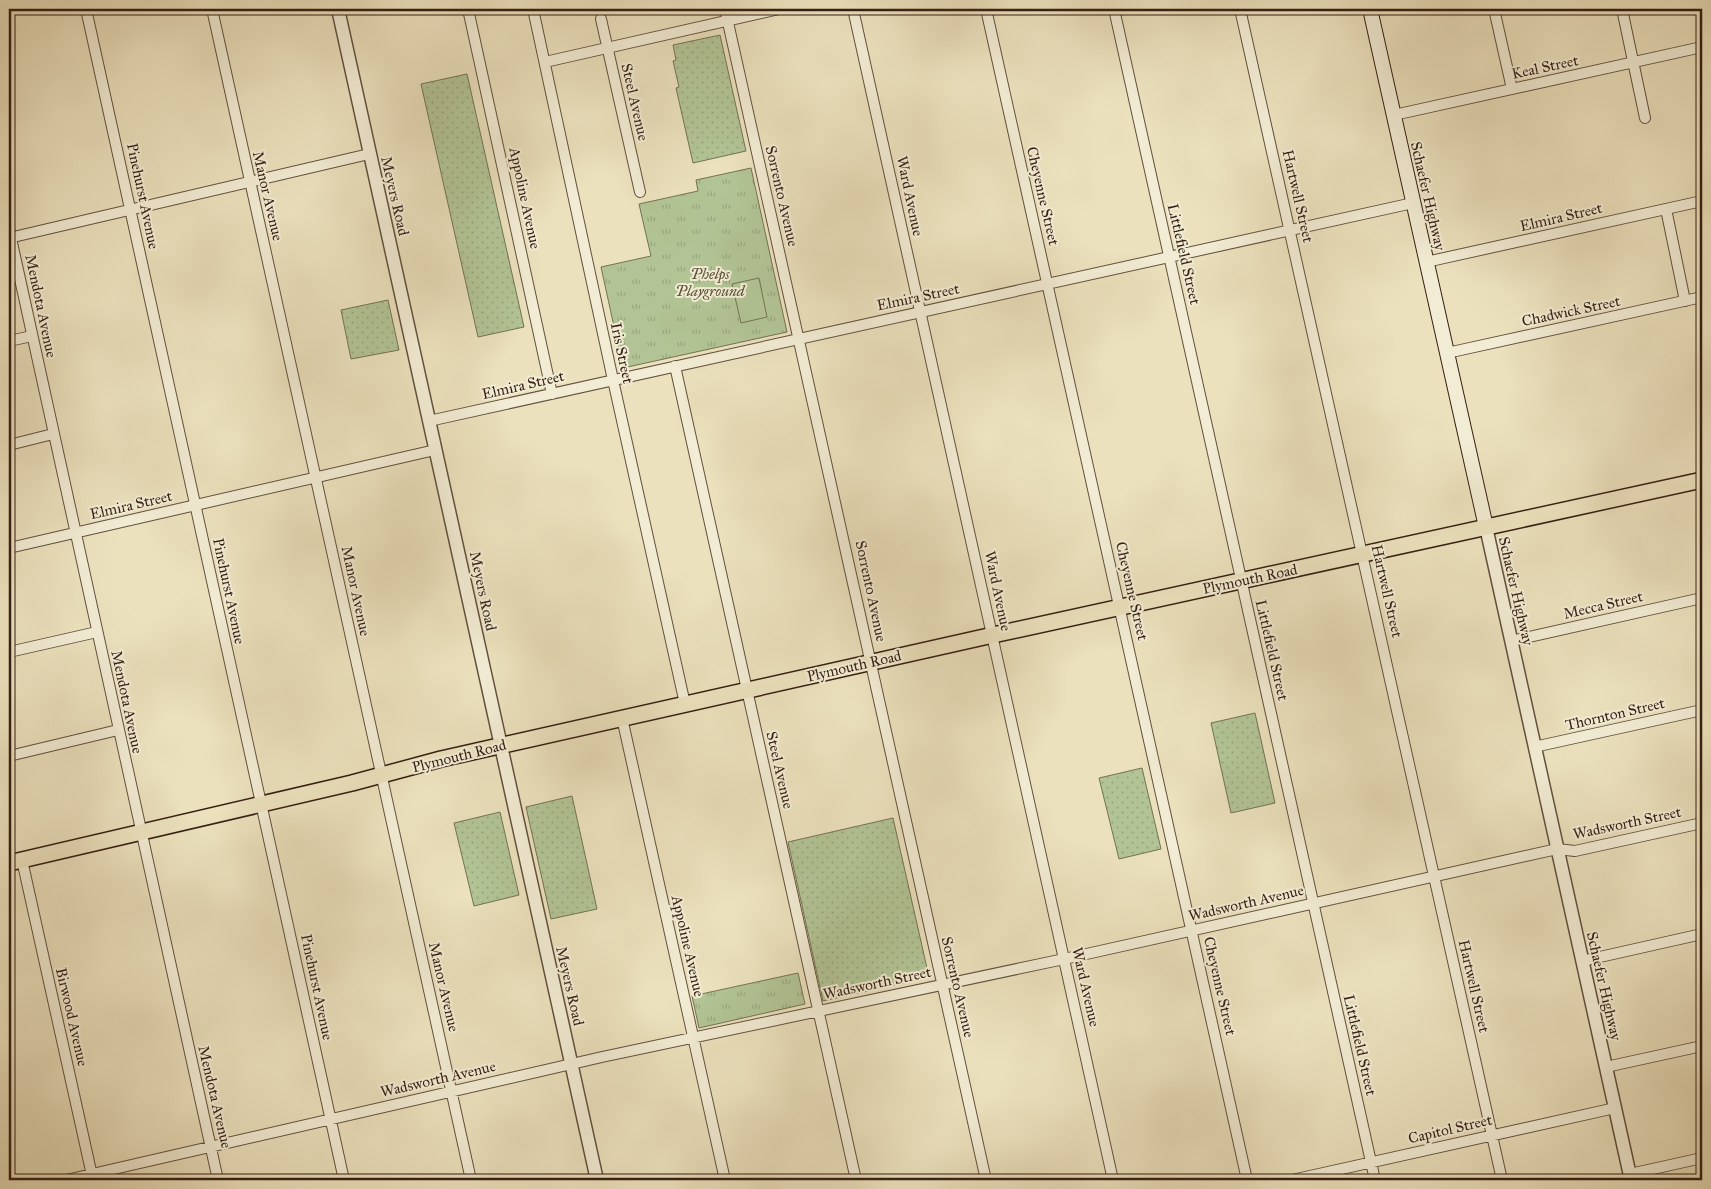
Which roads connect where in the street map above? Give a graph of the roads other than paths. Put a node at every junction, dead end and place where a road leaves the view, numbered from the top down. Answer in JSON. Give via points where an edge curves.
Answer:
{"nodes":[{"id":1,"x":86,"y":9,"type":"edge"},
{"id":2,"x":212,"y":9,"type":"edge"},
{"id":3,"x":338,"y":9,"type":"edge"},
{"id":4,"x":468,"y":9,"type":"edge"},
{"id":5,"x":533,"y":9,"type":"edge"},
{"id":6,"x":725,"y":9,"type":"edge"},
{"id":7,"x":779,"y":9,"type":"edge"},
{"id":8,"x":853,"y":9,"type":"edge"},
{"id":9,"x":986,"y":9,"type":"edge"},
{"id":10,"x":1114,"y":9,"type":"edge"},
{"id":11,"x":1240,"y":9,"type":"edge"},
{"id":12,"x":1370,"y":9,"type":"edge"},
{"id":13,"x":1494,"y":9,"type":"edge"},
{"id":14,"x":1622,"y":9,"type":"edge"},
{"id":15,"x":601,"y":19,"type":"dead end"},
{"id":16,"x":727,"y":20,"type":"junction"},
{"id":17,"x":608,"y":47,"type":"junction"},
{"id":18,"x":1702,"y":48,"type":"edge"},
{"id":19,"x":545,"y":62,"type":"junction"},
{"id":20,"x":1634,"y":63,"type":"junction"},
{"id":21,"x":1512,"y":89,"type":"junction"},
{"id":22,"x":1394,"y":115,"type":"junction"},
{"id":23,"x":1644,"y":118,"type":"dead end"},
{"id":24,"x":369,"y":154,"type":"junction"},
{"id":25,"x":250,"y":182,"type":"junction"},
{"id":26,"x":640,"y":192,"type":"dead end"},
{"id":27,"x":1702,"y":201,"type":"edge"},
{"id":28,"x":1413,"y":203,"type":"junction"},
{"id":29,"x":130,"y":209,"type":"junction"},
{"id":30,"x":1666,"y":209,"type":"junction"},
{"id":31,"x":1291,"y":230,"type":"junction"},
{"id":32,"x":9,"y":235,"type":"edge"},
{"id":33,"x":1169,"y":257,"type":"junction"},
{"id":34,"x":1426,"y":262,"type":"junction"},
{"id":35,"x":1048,"y":284,"type":"junction"},
{"id":36,"x":1702,"y":297,"type":"edge"},
{"id":37,"x":1685,"y":301,"type":"junction"},
{"id":38,"x":920,"y":312,"type":"junction"},
{"id":39,"x":32,"y":336,"type":"junction"},
{"id":40,"x":799,"y":338,"type":"junction"},
{"id":41,"x":9,"y":341,"type":"edge"},
{"id":42,"x":1447,"y":354,"type":"junction"},
{"id":43,"x":675,"y":366,"type":"junction"},
{"id":44,"x":613,"y":380,"type":"junction"},
{"id":45,"x":552,"y":394,"type":"junction"},
{"id":46,"x":429,"y":421,"type":"junction"},
{"id":47,"x":54,"y":434,"type":"junction"},
{"id":48,"x":9,"y":445,"type":"edge"},
{"id":49,"x":435,"y":450,"type":"junction"},
{"id":50,"x":316,"y":477,"type":"junction"},
{"id":51,"x":1702,"y":480,"type":"edge"},
{"id":52,"x":195,"y":505,"type":"junction"},
{"id":53,"x":1486,"y":527,"type":"junction"},
{"id":54,"x":75,"y":533,"type":"junction"},
{"id":55,"x":9,"y":548,"type":"edge"},
{"id":56,"x":1363,"y":554,"type":"junction"},
{"id":57,"x":1242,"y":580,"type":"junction"},
{"id":58,"x":1702,"y":598,"type":"edge"},
{"id":59,"x":1120,"y":607,"type":"junction"},
{"id":60,"x":97,"y":632,"type":"junction"},
{"id":61,"x":992,"y":635,"type":"junction"},
{"id":62,"x":1511,"y":641,"type":"junction"},
{"id":63,"x":9,"y":652,"type":"edge"},
{"id":64,"x":871,"y":662,"type":"junction"},
{"id":65,"x":746,"y":690,"type":"junction"},
{"id":66,"x":686,"y":704,"type":"junction"},
{"id":67,"x":1702,"y":710,"type":"edge"},
{"id":68,"x":622,"y":718,"type":"junction"},
{"id":69,"x":118,"y":730,"type":"junction"},
{"id":70,"x":500,"y":746,"type":"junction"},
{"id":71,"x":1534,"y":748,"type":"junction"},
{"id":72,"x":9,"y":756,"type":"edge"},
{"id":73,"x":381,"y":776,"type":"junction"},
{"id":74,"x":261,"y":805,"type":"junction"},
{"id":75,"x":1702,"y":823,"type":"edge"},
{"id":76,"x":141,"y":832,"type":"junction"},
{"id":77,"x":1557,"y":849,"type":"junction"},
{"id":78,"x":15,"y":862,"type":"edge"},
{"id":79,"x":1434,"y":876,"type":"junction"},
{"id":80,"x":1313,"y":903,"type":"junction"},
{"id":81,"x":1192,"y":930,"type":"junction"},
{"id":82,"x":1702,"y":934,"type":"edge"},
{"id":83,"x":1064,"y":959,"type":"junction"},
{"id":84,"x":1582,"y":961,"type":"junction"},
{"id":85,"x":942,"y":985,"type":"junction"},
{"id":86,"x":818,"y":1012,"type":"junction"},
{"id":87,"x":694,"y":1038,"type":"junction"},
{"id":88,"x":1702,"y":1046,"type":"edge"},
{"id":89,"x":571,"y":1064,"type":"junction"},
{"id":90,"x":1606,"y":1067,"type":"junction"},
{"id":91,"x":452,"y":1092,"type":"junction"},
{"id":92,"x":1615,"y":1108,"type":"junction"},
{"id":93,"x":331,"y":1120,"type":"junction"},
{"id":94,"x":1492,"y":1136,"type":"junction"},
{"id":95,"x":211,"y":1147,"type":"junction"},
{"id":96,"x":1702,"y":1158,"type":"edge"},
{"id":97,"x":1371,"y":1163,"type":"junction"},
{"id":98,"x":92,"y":1177,"type":"edge"},
{"id":99,"x":1630,"y":1177,"type":"edge"},
{"id":100,"x":66,"y":1180,"type":"edge"},
{"id":101,"x":218,"y":1180,"type":"edge"},
{"id":102,"x":344,"y":1180,"type":"edge"},
{"id":103,"x":471,"y":1180,"type":"edge"},
{"id":104,"x":597,"y":1180,"type":"edge"},
{"id":105,"x":725,"y":1180,"type":"edge"},
{"id":106,"x":856,"y":1180,"type":"edge"},
{"id":107,"x":986,"y":1180,"type":"edge"},
{"id":108,"x":1113,"y":1180,"type":"edge"},
{"id":109,"x":1247,"y":1180,"type":"edge"},
{"id":110,"x":1292,"y":1180,"type":"edge"},
{"id":111,"x":1375,"y":1180,"type":"edge"},
{"id":112,"x":1502,"y":1180,"type":"edge"}],
"edges":[{"from":1,"to":29,"type":"street","name":"Pinehurst Avenue"},
{"from":2,"to":25,"type":"street","name":"Manor Avenue"},
{"from":3,"to":24,"type":"street","name":"Meyers Road"},
{"from":4,"to":45,"type":"street","name":"Appoline Avenue"},
{"from":5,"to":19,"type":"street","name":"Iris Street"},
{"from":6,"to":16,"type":"street","name":"Sorrento Avenue"},
{"from":7,"to":16,"type":"street"},
{"from":8,"to":38,"type":"street","name":"Ward Avenue"},
{"from":9,"to":35,"type":"street","name":"Cheyenne Street"},
{"from":10,"to":33,"type":"street","name":"Littlefield Street"},
{"from":11,"to":31,"type":"street","name":"Hartwell Street"},
{"from":12,"to":22,"type":"main road","name":"Schaefer Highway"},
{"from":13,"to":21,"type":"street"},
{"from":14,"to":20,"type":"street"},
{"from":15,"to":17,"type":"street","name":"Steel Avenue"},
{"from":16,"to":17,"type":"street"},
{"from":16,"to":40,"type":"street","name":"Sorrento Avenue"},
{"from":17,"to":19,"type":"street"},
{"from":17,"to":26,"type":"street","name":"Steel Avenue"},
{"from":18,"to":20,"type":"street","name":"Keal Street"},
{"from":19,"to":44,"type":"street","name":"Iris Street"},
{"from":20,"to":21,"type":"street","name":"Keal Street"},
{"from":20,"to":23,"type":"street"},
{"from":21,"to":22,"type":"street","name":"Keal Street"},
{"from":22,"to":28,"type":"main road","name":"Schaefer Highway"},
{"from":24,"to":25,"type":"street"},
{"from":24,"to":46,"type":"street","name":"Meyers Road"},
{"from":25,"to":29,"type":"street"},
{"from":25,"to":50,"type":"street","name":"Manor Avenue"},
{"from":27,"to":30,"type":"street","name":"Elmira Street"},
{"from":28,"to":31,"type":"street","name":"Elmira Street"},
{"from":28,"to":34,"type":"main road","name":"Schaefer Highway"},
{"from":29,"to":32,"type":"street"},
{"from":29,"to":52,"type":"street","name":"Pinehurst Avenue"},
{"from":30,"to":34,"type":"street","name":"Elmira Street"},
{"from":30,"to":37,"type":"street"},
{"from":31,"to":33,"type":"street","name":"Elmira Street"},
{"from":31,"to":56,"type":"street","name":"Hartwell Street"},
{"from":32,"to":39,"type":"street","name":"Mendota Avenue"},
{"from":33,"to":35,"type":"street","name":"Elmira Street"},
{"from":33,"to":57,"type":"street","name":"Littlefield Street"},
{"from":34,"to":42,"type":"main road","name":"Schaefer Highway"},
{"from":35,"to":38,"type":"street","name":"Elmira Street"},
{"from":35,"to":59,"type":"street","name":"Cheyenne Street"},
{"from":36,"to":37,"type":"street","name":"Chadwick Street"},
{"from":37,"to":42,"type":"street","name":"Chadwick Street"},
{"from":38,"to":40,"type":"street","name":"Elmira Street"},
{"from":38,"to":61,"type":"street","name":"Ward Avenue"},
{"from":39,"to":41,"type":"street"},
{"from":39,"to":47,"type":"street","name":"Mendota Avenue"},
{"from":40,"to":43,"type":"street","name":"Elmira Street"},
{"from":40,"to":64,"type":"street","name":"Sorrento Avenue"},
{"from":42,"to":53,"type":"main road","name":"Schaefer Highway"},
{"from":43,"to":44,"type":"street","name":"Elmira Street"},
{"from":43,"to":65,"type":"street","name":"Steel Avenue"},
{"from":44,"to":45,"type":"street","name":"Elmira Street"},
{"from":44,"to":66,"type":"street","name":"Iris Street"},
{"from":45,"to":46,"type":"street","name":"Elmira Street"},
{"from":46,"to":49,"type":"street","name":"Meyers Road"},
{"from":47,"to":48,"type":"street"},
{"from":47,"to":54,"type":"street","name":"Mendota Avenue"},
{"from":49,"to":50,"type":"street","name":"Elmira Street"},
{"from":49,"to":70,"type":"street","name":"Meyers Road"},
{"from":50,"to":52,"type":"street","name":"Elmira Street"},
{"from":50,"to":73,"type":"street","name":"Manor Avenue"},
{"from":51,"to":53,"type":"main road","name":"Plymouth Road"},
{"from":52,"to":54,"type":"street","name":"Elmira Street"},
{"from":52,"to":74,"type":"street","name":"Pinehurst Avenue"},
{"from":53,"to":56,"type":"main road","name":"Plymouth Road"},
{"from":53,"to":62,"type":"street","name":"Schaefer Highway"},
{"from":54,"to":55,"type":"street","name":"Elmira Street"},
{"from":54,"to":60,"type":"street","name":"Mendota Avenue"},
{"from":56,"to":57,"type":"main road","name":"Plymouth Road"},
{"from":56,"to":79,"type":"street","name":"Hartwell Street"},
{"from":57,"to":59,"type":"main road","name":"Plymouth Road"},
{"from":57,"to":80,"type":"street","name":"Littlefield Street"},
{"from":58,"to":62,"type":"street","name":"Mecca Street"},
{"from":59,"to":61,"type":"main road","name":"Plymouth Road"},
{"from":59,"to":81,"type":"street","name":"Cheyenne Street"},
{"from":60,"to":63,"type":"street"},
{"from":60,"to":69,"type":"street","name":"Mendota Avenue"},
{"from":61,"to":64,"type":"main road","name":"Plymouth Road"},
{"from":61,"to":83,"type":"street","name":"Ward Avenue"},
{"from":62,"to":71,"type":"street","name":"Schaefer Highway"},
{"from":64,"to":65,"type":"main road","name":"Plymouth Road"},
{"from":64,"to":85,"type":"street","name":"Sorrento Avenue"},
{"from":65,"to":66,"type":"main road","name":"Plymouth Road"},
{"from":65,"to":86,"type":"street","name":"Steel Avenue"},
{"from":66,"to":68,"type":"main road","name":"Plymouth Road"},
{"from":67,"to":71,"type":"street","name":"Thornton Street"},
{"from":68,"to":70,"type":"main road","name":"Plymouth Road"},
{"from":68,"to":87,"type":"street","name":"Appoline Avenue"},
{"from":69,"to":72,"type":"street"},
{"from":69,"to":76,"type":"street","name":"Mendota Avenue"},
{"from":70,"to":73,"type":"main road","name":"Plymouth Road"},
{"from":70,"to":89,"type":"street","name":"Meyers Road"},
{"from":71,"to":77,"type":"street","name":"Schaefer Highway"},
{"from":73,"to":74,"type":"main road","name":"Plymouth Road"},
{"from":73,"to":91,"type":"street","name":"Manor Avenue"},
{"from":74,"to":76,"type":"main road","name":"Plymouth Road"},
{"from":74,"to":93,"type":"street","name":"Pinehurst Avenue"},
{"from":75,"to":77,"type":"street","name":"Wadsworth Street","via":[[1576,851]]},
{"from":76,"to":78,"type":"main road","name":"Plymouth Road"},
{"from":76,"to":95,"type":"street","name":"Mendota Avenue"},
{"from":77,"to":79,"type":"street","name":"Wadsworth Avenue"},
{"from":77,"to":84,"type":"street","name":"Schaefer Highway"},
{"from":78,"to":98,"type":"street","name":"Birwood Avenue"},
{"from":79,"to":80,"type":"street","name":"Wadsworth Avenue"},
{"from":79,"to":94,"type":"street","name":"Hartwell Street"},
{"from":80,"to":81,"type":"street","name":"Wadsworth Avenue"},
{"from":80,"to":97,"type":"street","name":"Littlefield Street"},
{"from":81,"to":83,"type":"street","name":"Wadsworth Avenue"},
{"from":81,"to":109,"type":"street","name":"Cheyenne Street"},
{"from":82,"to":84,"type":"street"},
{"from":83,"to":85,"type":"street","name":"Wadsworth Avenue"},
{"from":83,"to":108,"type":"street","name":"Ward Avenue"},
{"from":84,"to":90,"type":"street","name":"Schaefer Highway"},
{"from":85,"to":86,"type":"street","name":"Wadsworth Street"},
{"from":85,"to":107,"type":"street","name":"Sorrento Avenue"},
{"from":86,"to":87,"type":"street","name":"Wadsworth Avenue"},
{"from":86,"to":106,"type":"street","name":"Steel Avenue"},
{"from":87,"to":89,"type":"street","name":"Wadsworth Avenue"},
{"from":87,"to":105,"type":"street","name":"Appoline Avenue"},
{"from":88,"to":90,"type":"street"},
{"from":89,"to":91,"type":"street","name":"Wadsworth Avenue"},
{"from":89,"to":104,"type":"street","name":"Meyers Road"},
{"from":90,"to":92,"type":"street","name":"Schaefer Highway"},
{"from":91,"to":93,"type":"street","name":"Wadsworth Avenue"},
{"from":91,"to":103,"type":"street","name":"Manor Avenue"},
{"from":92,"to":94,"type":"street","name":"Capitol Street"},
{"from":92,"to":99,"type":"street","name":"Schaefer Highway"},
{"from":93,"to":95,"type":"street","name":"Wadsworth Avenue"},
{"from":93,"to":102,"type":"street","name":"Pinehurst Avenue"},
{"from":94,"to":97,"type":"street","name":"Capitol Street"},
{"from":94,"to":112,"type":"street","name":"Hartwell Street"},
{"from":95,"to":98,"type":"street","name":"Wadsworth Avenue"},
{"from":95,"to":101,"type":"street","name":"Mendota Avenue"},
{"from":96,"to":99,"type":"street"},
{"from":97,"to":110,"type":"street","name":"Capitol Street"},
{"from":97,"to":111,"type":"street","name":"Littlefield Street"},
{"from":98,"to":100,"type":"street","name":"Wadsworth Avenue"}]}
